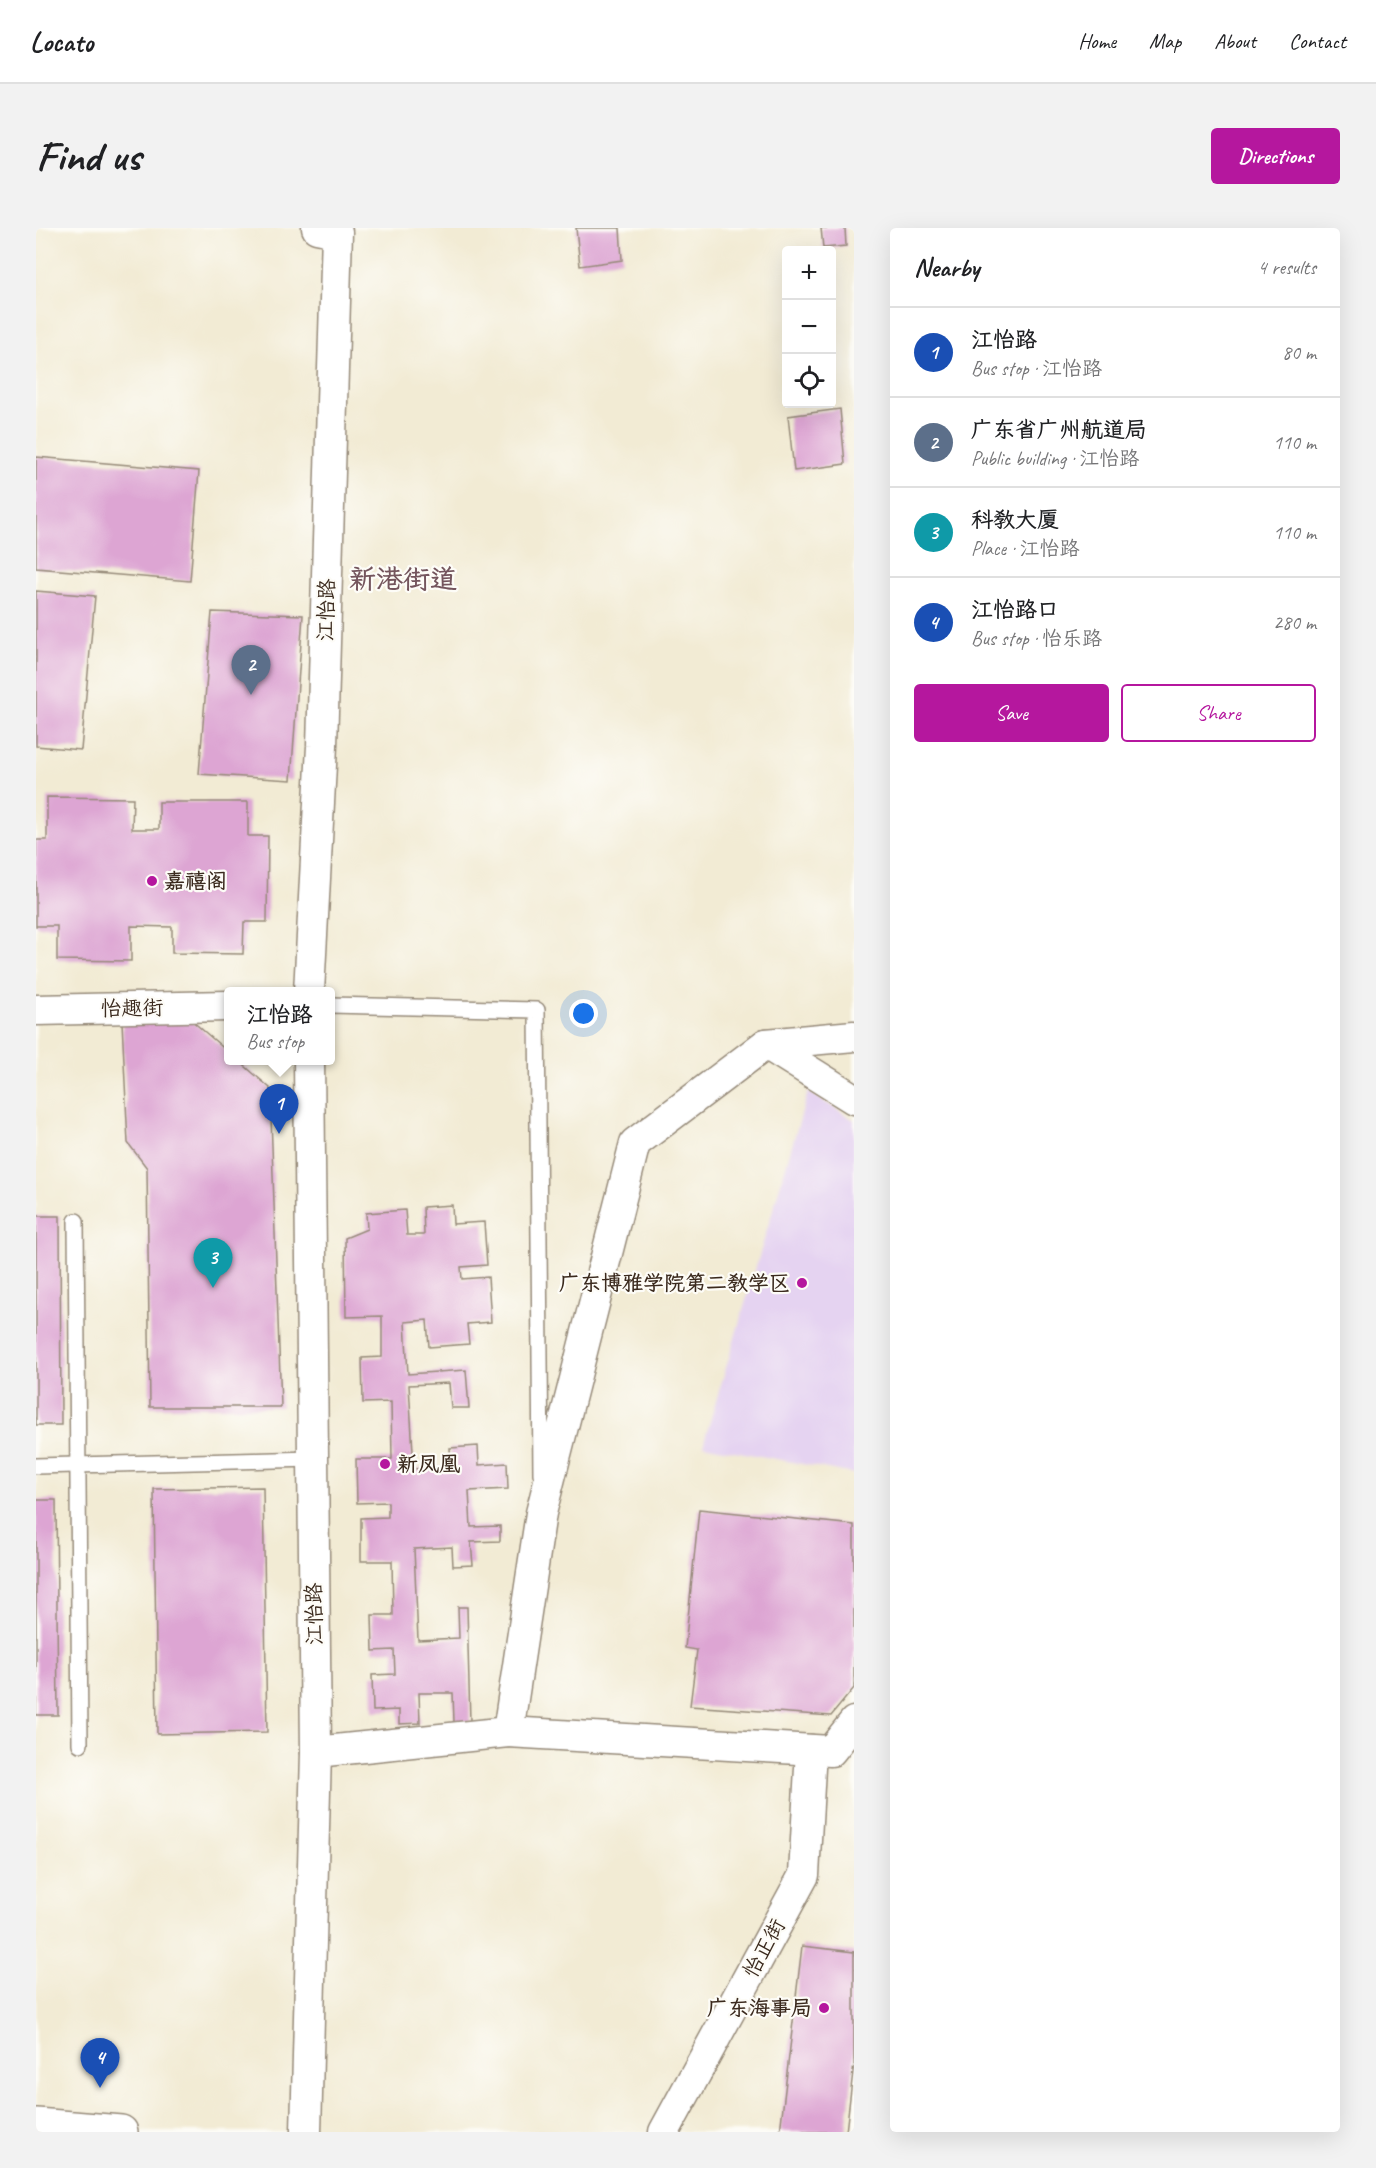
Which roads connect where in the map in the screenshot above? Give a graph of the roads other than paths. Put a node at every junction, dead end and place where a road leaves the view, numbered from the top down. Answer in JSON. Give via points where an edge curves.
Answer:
{"nodes":[{"id":1,"x":330,"y":229,"type":"edge"},
{"id":2,"x":309,"y":987,"type":"edge"},
{"id":3,"x":335,"y":1005,"type":"edge"},
{"id":4,"x":224,"y":1006,"type":"edge"},
{"id":5,"x":36,"y":1010,"type":"edge"},
{"id":6,"x":854,"y":1036,"type":"edge"},
{"id":7,"x":766,"y":1044,"type":"junction"},
{"id":8,"x":309,"y":1065,"type":"edge"},
{"id":9,"x":854,"y":1099,"type":"edge"},
{"id":10,"x":75,"y":1221,"type":"dead end"},
{"id":11,"x":313,"y":1460,"type":"junction"},
{"id":12,"x":78,"y":1465,"type":"junction"},
{"id":13,"x":36,"y":1466,"type":"edge"},
{"id":14,"x":541,"y":1513,"type":"junction"},
{"id":15,"x":854,"y":1722,"type":"edge"},
{"id":16,"x":508,"y":1732,"type":"junction"},
{"id":17,"x":80,"y":1744,"type":"dead end"},
{"id":18,"x":811,"y":1750,"type":"junction"},
{"id":19,"x":316,"y":1752,"type":"junction"},
{"id":20,"x":36,"y":2125,"type":"edge"},
{"id":21,"x":121,"y":2132,"type":"edge"},
{"id":22,"x":306,"y":2132,"type":"edge"},
{"id":23,"x":664,"y":2132,"type":"edge"}],
"edges":[{"from":1,"to":2,"type":"street","name":"江怡路","via":[[322,746]]},
{"from":3,"to":14,"type":"lane","via":[[537,1010]]},
{"from":4,"to":5,"type":"street","name":"怡趣街"},
{"from":6,"to":7,"type":"street"},
{"from":7,"to":9,"type":"street"},
{"from":7,"to":14,"type":"street","via":[[635,1143]]},
{"from":8,"to":11,"type":"street","name":"江怡路"},
{"from":10,"to":12,"type":"lane"},
{"from":11,"to":12,"type":"lane"},
{"from":11,"to":19,"type":"street","name":"江怡路"},
{"from":12,"to":13,"type":"lane"},
{"from":12,"to":17,"type":"lane"},
{"from":14,"to":16,"type":"street"},
{"from":15,"to":18,"type":"street","via":[[831,1751]]},
{"from":16,"to":18,"type":"street"},
{"from":16,"to":19,"type":"street"},
{"from":18,"to":23,"type":"street","name":"怡正街","via":[[804,1875]]},
{"from":19,"to":22,"type":"street","name":"江怡路"},
{"from":20,"to":21,"type":"street"}]}
